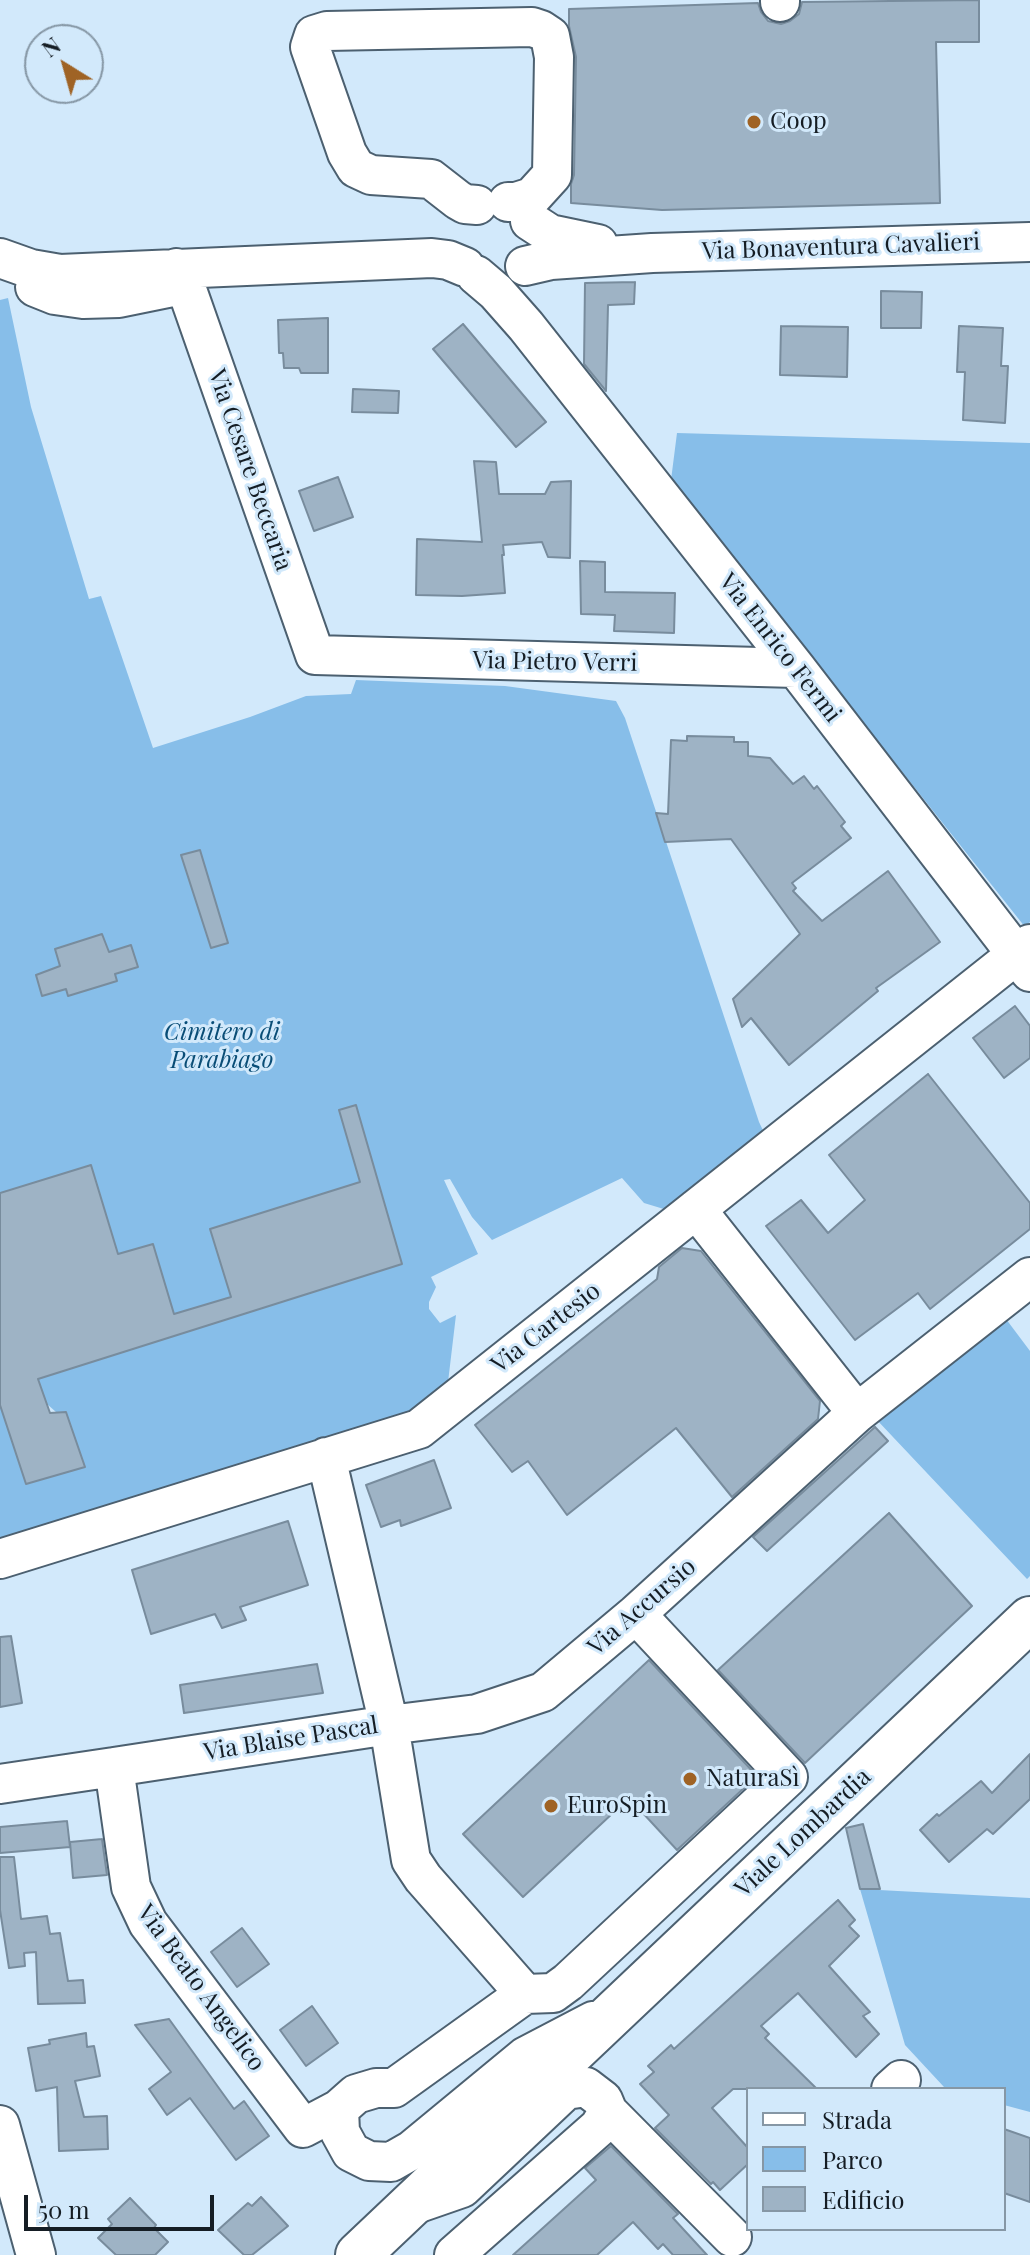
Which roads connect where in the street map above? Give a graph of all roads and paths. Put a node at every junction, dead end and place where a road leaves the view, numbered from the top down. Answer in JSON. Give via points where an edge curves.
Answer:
{"nodes":[{"id":1,"x":551,"y":16,"type":"edge"},
{"id":2,"x":493,"y":213,"type":"junction"},
{"id":3,"x":1030,"y":242,"type":"edge"},
{"id":4,"x":652,"y":253,"type":"junction"},
{"id":5,"x":0,"y":260,"type":"edge"},
{"id":6,"x":370,"y":260,"type":"junction"},
{"id":7,"x":523,"y":267,"type":"junction"},
{"id":8,"x":470,"y":271,"type":"junction"},
{"id":9,"x":180,"y":276,"type":"junction"},
{"id":10,"x":526,"y":326,"type":"junction"},
{"id":11,"x":315,"y":655,"type":"joint"},
{"id":12,"x":796,"y":668,"type":"junction"},
{"id":13,"x":1025,"y":957,"type":"edge"},
{"id":14,"x":696,"y":1209,"type":"junction"},
{"id":15,"x":1030,"y":1277,"type":"edge"},
{"id":16,"x":857,"y":1413,"type":"junction"},
{"id":17,"x":326,"y":1457,"type":"junction"},
{"id":18,"x":0,"y":1559,"type":"edge"},
{"id":19,"x":636,"y":1614,"type":"junction"},
{"id":20,"x":1030,"y":1619,"type":"edge"},
{"id":21,"x":389,"y":1725,"type":"junction"},
{"id":22,"x":114,"y":1767,"type":"junction"},
{"id":23,"x":0,"y":1784,"type":"edge"},
{"id":24,"x":525,"y":1994,"type":"junction"},
{"id":25,"x":616,"y":2009,"type":"junction"},
{"id":26,"x":575,"y":2047,"type":"junction"},
{"id":27,"x":339,"y":2109,"type":"junction"},
{"id":28,"x":608,"y":2112,"type":"junction"},
{"id":29,"x":0,"y":2125,"type":"edge"},
{"id":30,"x":407,"y":2208,"type":"junction"},
{"id":31,"x":12,"y":2224,"type":"edge"},
{"id":32,"x":731,"y":2238,"type":"edge"},
{"id":33,"x":36,"y":2255,"type":"edge"},
{"id":34,"x":52,"y":2255,"type":"edge"},
{"id":35,"x":325,"y":2255,"type":"edge"},
{"id":36,"x":358,"y":2255,"type":"edge"},
{"id":37,"x":454,"y":2255,"type":"edge"}],
"edges":[{"from":1,"to":2,"type":"street","via":[[552,175],[532,197]]},
{"from":1,"to":2,"type":"street","via":[[532,27],[327,31],[310,41],[356,168],[371,175],[431,179],[465,204]]},
{"from":2,"to":4,"type":"street","name":"Via Bonaventura Cavalieri","via":[[550,234]]},
{"from":2,"to":6,"type":"street","name":"Via Bonaventura Cavalieri","via":[[426,244]]},
{"from":2,"to":7,"type":"street","via":[[535,242]]},
{"from":2,"to":8,"type":"street","via":[[455,242]]},
{"from":3,"to":4,"type":"street","name":"Via Bonaventura Cavalieri"},
{"from":4,"to":7,"type":"street","name":"Via Bonaventura Cavalieri"},
{"from":5,"to":9,"type":"street","name":"Via Bonaventura Cavalieri","via":[[28,284],[83,299],[130,297]]},
{"from":6,"to":8,"type":"street","name":"Via Bonaventura Cavalieri","via":[[432,258]]},
{"from":6,"to":9,"type":"street","name":"Via Bonaventura Cavalieri"},
{"from":7,"to":8,"type":"street","name":"Via Bonaventura Cavalieri","via":[[502,279]]},
{"from":7,"to":10,"type":"street","name":"Via Enrico Fermi","via":[[515,297]]},
{"from":8,"to":10,"type":"street","name":"Via Enrico Fermi"},
{"from":9,"to":11,"type":"street","name":"Via Cesare Beccaria"},
{"from":10,"to":12,"type":"street","name":"Via Enrico Fermi"},
{"from":11,"to":12,"type":"street","name":"Via Pietro Verri"},
{"from":12,"to":13,"type":"street","name":"Via Enrico Fermi"},
{"from":13,"to":14,"type":"street","name":"Via Cartesio"},
{"from":14,"to":16,"type":"street"},
{"from":14,"to":17,"type":"street","name":"Via Cartesio","via":[[419,1429]]},
{"from":15,"to":16,"type":"street","name":"Via Accursio"},
{"from":16,"to":19,"type":"street","name":"Via Accursio"},
{"from":17,"to":18,"type":"street","name":"Via Cartesio"},
{"from":17,"to":21,"type":"street","name":"Via Blaise Pascal"},
{"from":19,"to":21,"type":"street","name":"Via Accursio","via":[[543,1692],[477,1714]]},
{"from":19,"to":24,"type":"street","via":[[788,1777],[568,1982],[553,1993]]},
{"from":20,"to":25,"type":"main road","name":"Viale Lombardia"},
{"from":21,"to":22,"type":"street","name":"Via Blaise Pascal"},
{"from":21,"to":24,"type":"street","via":[[411,1860]]},
{"from":22,"to":23,"type":"street"},
{"from":22,"to":27,"type":"street","name":"Via Beato Angelico","via":[[131,1887],[148,1923],[303,2128]]},
{"from":24,"to":27,"type":"street","via":[[394,2088],[356,2094]]},
{"from":25,"to":26,"type":"main road","name":"Viale Lombardia"},
{"from":25,"to":27,"type":"street","via":[[526,2056],[391,2162],[369,2161],[351,2152],[340,2132]]},
{"from":26,"to":30,"type":"main road","name":"Viale Lombardia"},
{"from":26,"to":35,"type":"main road","name":"Viale Lombardia"},
{"from":28,"to":30,"type":"street","via":[[603,2100],[586,2087],[566,2090],[462,2188]]},
{"from":28,"to":32,"type":"street"},
{"from":28,"to":37,"type":"street","via":[[599,2127]]},
{"from":29,"to":31,"type":"street"},
{"from":30,"to":36,"type":"main road","name":"Viale Lombardia"},
{"from":31,"to":33,"type":"street"},
{"from":31,"to":34,"type":"street"}]}
